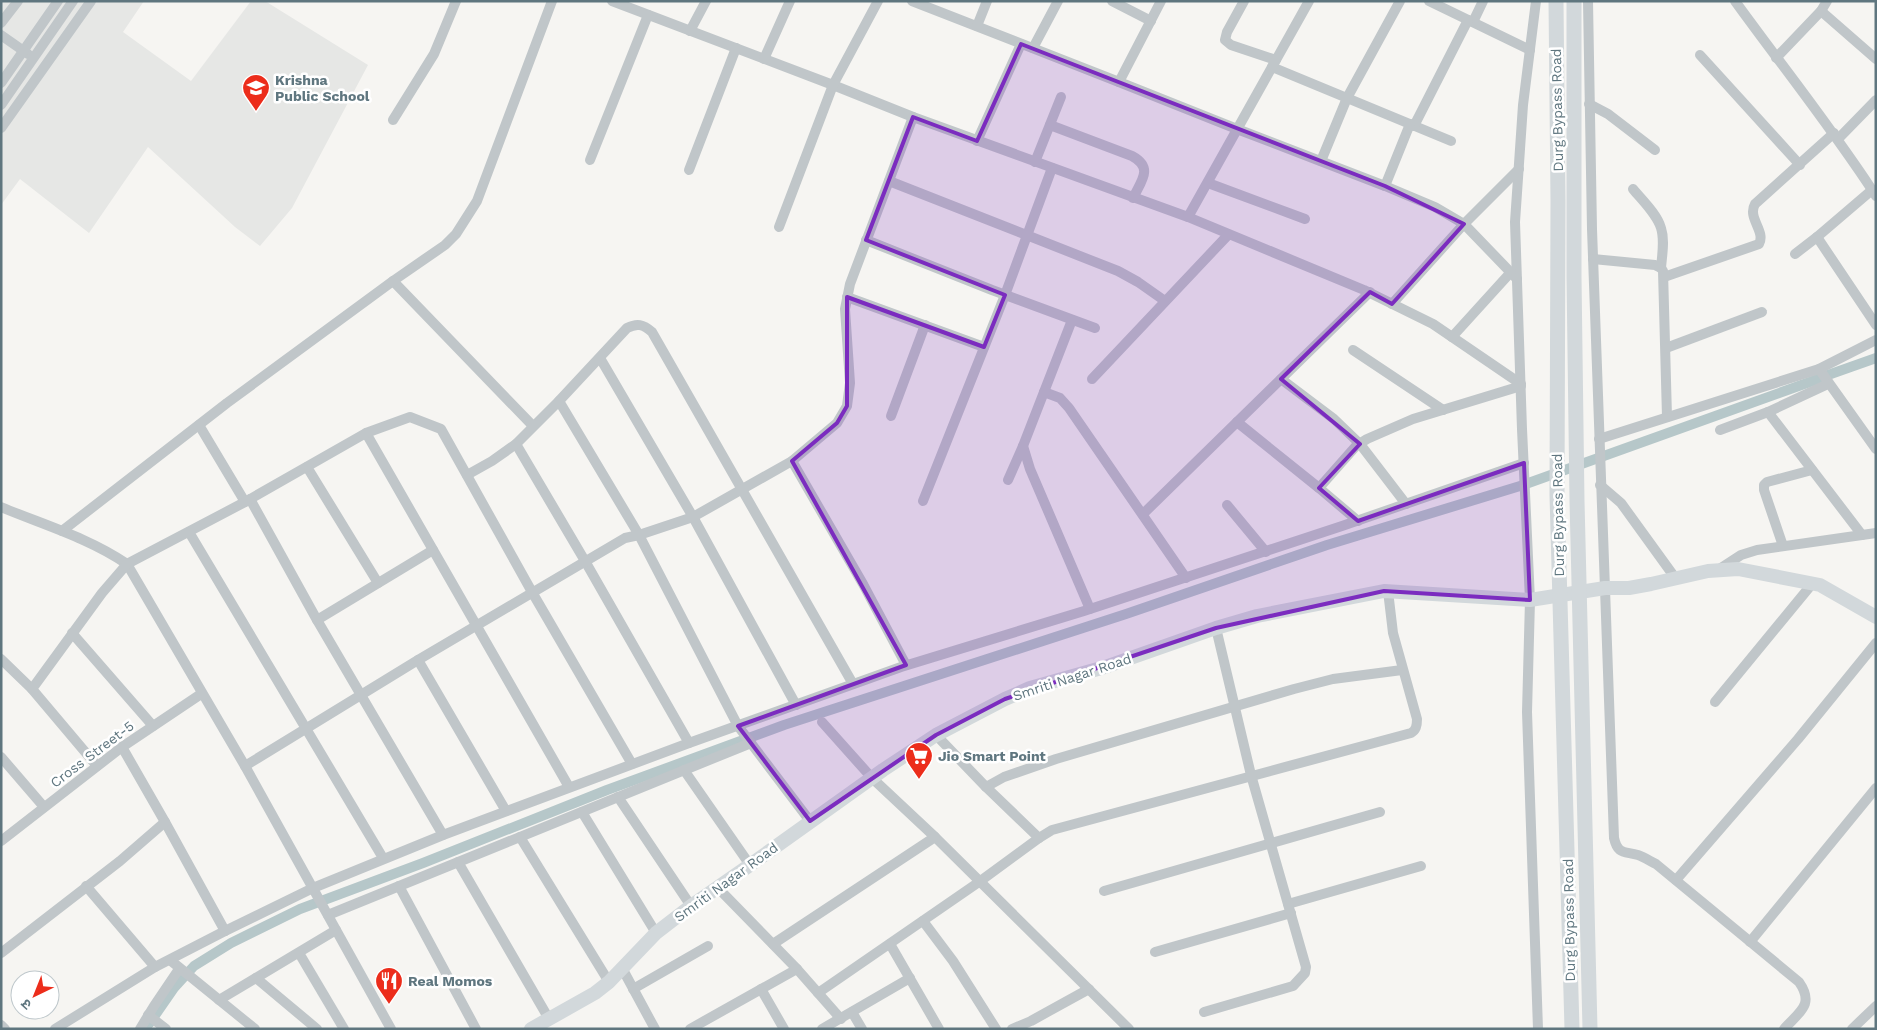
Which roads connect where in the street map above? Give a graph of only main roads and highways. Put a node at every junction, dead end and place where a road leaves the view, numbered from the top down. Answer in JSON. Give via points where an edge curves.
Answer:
{"nodes":[{"id":1,"x":1556,"y":1,"type":"edge"},
{"id":2,"x":1574,"y":1,"type":"edge"},
{"id":3,"x":1876,"y":617,"type":"edge"},
{"id":4,"x":531,"y":1029,"type":"edge"},
{"id":5,"x":1572,"y":1029,"type":"edge"},
{"id":6,"x":1590,"y":1029,"type":"edge"}],
"edges":[{"from":1,"to":5,"type":"highway","name":"Durg Bypass Road","via":[[1557,495]]},
{"from":2,"to":6,"type":"highway","name":"Durg Bypass Road","via":[[1576,487]]},
{"from":3,"to":4,"type":"main road","name":"Smriti Nagar Road","via":[[1820,585],[1738,569],[1708,571],[1628,588],[1605,588],[1530,600],[1388,591],[1257,616],[1216,628],[1105,667],[1030,688],[936,734],[690,906],[656,933],[595,993]]}]}
